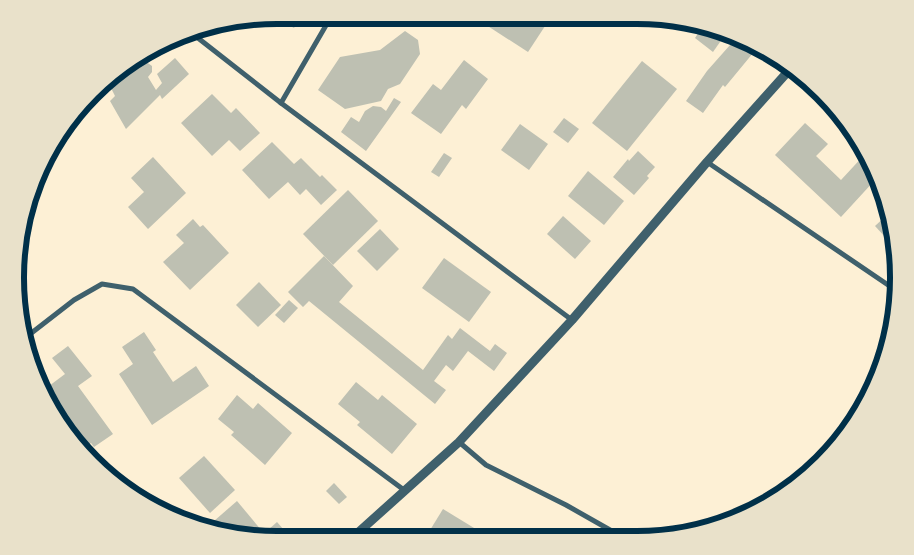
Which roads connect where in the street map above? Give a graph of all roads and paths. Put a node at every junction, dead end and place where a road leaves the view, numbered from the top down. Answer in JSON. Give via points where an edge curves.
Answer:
{"nodes":[{"id":1,"x":327,"y":24,"type":"edge"},
{"id":2,"x":196,"y":37,"type":"edge"},
{"id":3,"x":787,"y":73,"type":"edge"},
{"id":4,"x":281,"y":103,"type":"junction"},
{"id":5,"x":707,"y":162,"type":"junction"},
{"id":6,"x":890,"y":286,"type":"edge"},
{"id":7,"x":572,"y":320,"type":"junction"},
{"id":8,"x":30,"y":333,"type":"edge"},
{"id":9,"x":459,"y":442,"type":"junction"},
{"id":10,"x":404,"y":490,"type":"junction"},
{"id":11,"x":360,"y":531,"type":"edge"},
{"id":12,"x":612,"y":531,"type":"edge"}],
"edges":[{"from":1,"to":4,"type":"street"},
{"from":2,"to":4,"type":"street"},
{"from":3,"to":5,"type":"street"},
{"from":4,"to":7,"type":"street"},
{"from":5,"to":6,"type":"street"},
{"from":5,"to":7,"type":"street"},
{"from":7,"to":9,"type":"street"},
{"from":8,"to":10,"type":"street","via":[[74,300],[102,284],[134,289]]},
{"from":9,"to":10,"type":"street"},
{"from":9,"to":12,"type":"street","via":[[486,465]]},
{"from":10,"to":11,"type":"street"}]}
